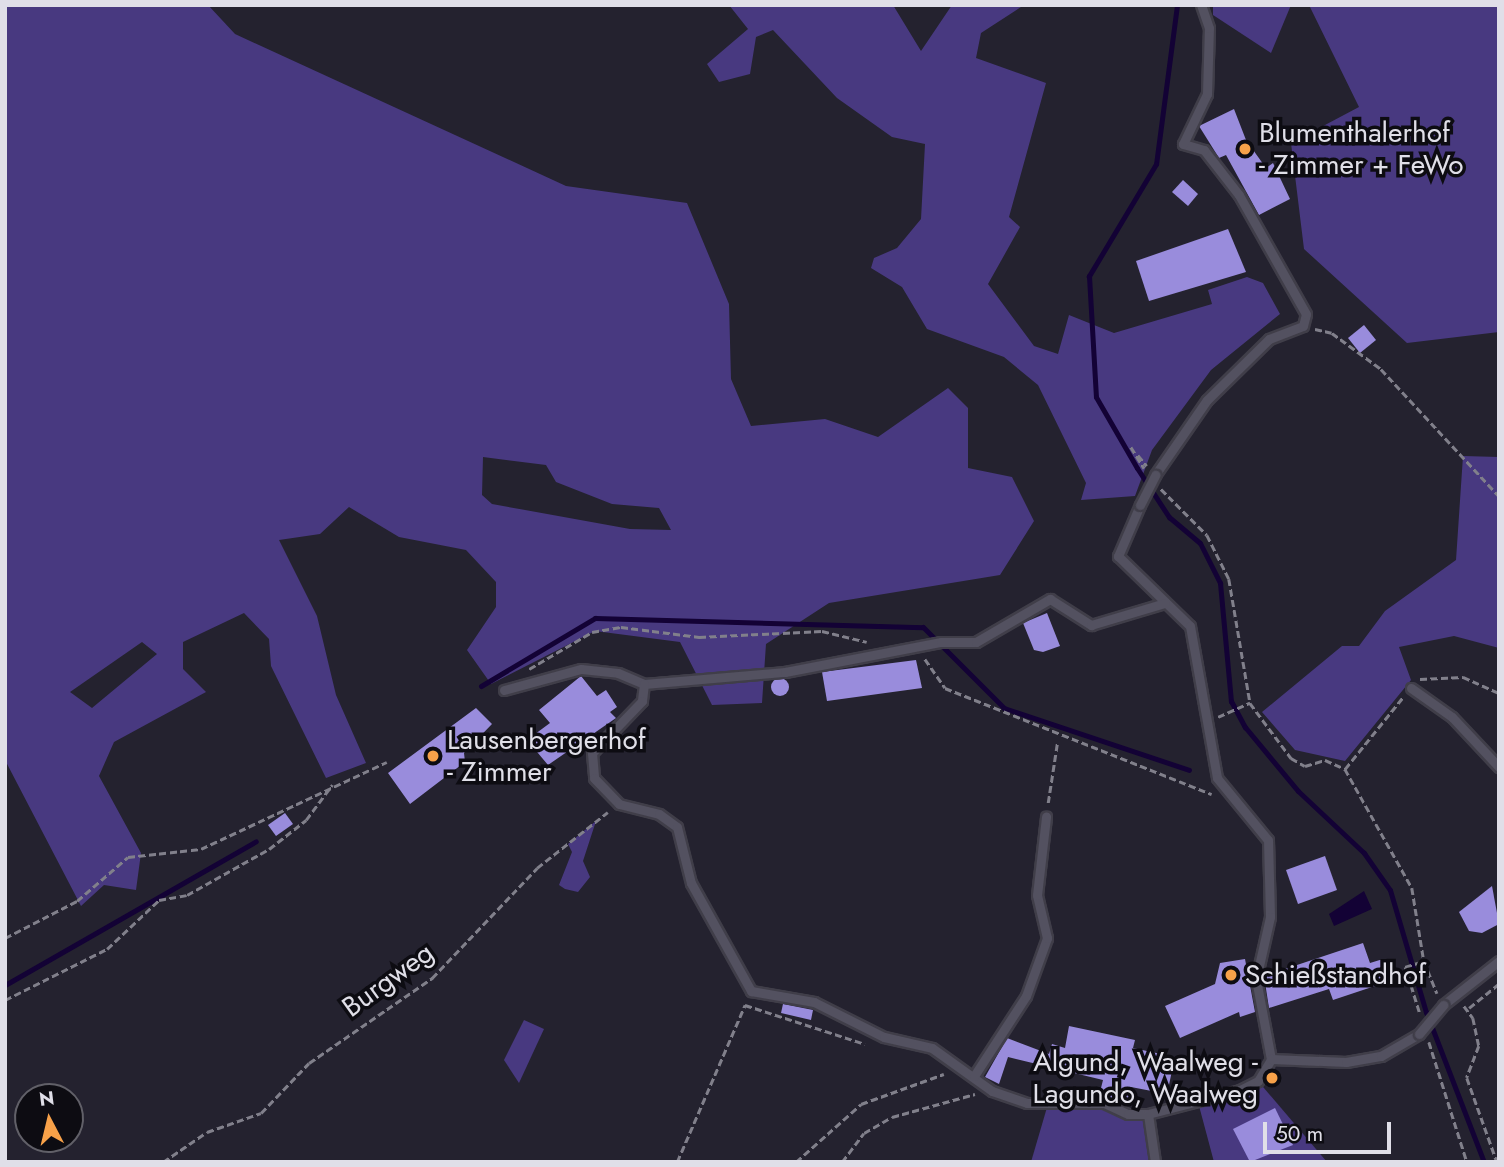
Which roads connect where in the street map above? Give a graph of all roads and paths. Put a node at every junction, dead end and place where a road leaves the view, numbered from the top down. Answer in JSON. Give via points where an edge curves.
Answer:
{"nodes":[{"id":1,"x":1200,"y":5,"type":"edge"},
{"id":2,"x":1303,"y":326,"type":"junction"},
{"id":3,"x":1152,"y":476,"type":"junction"},
{"id":4,"x":1159,"y":487,"type":"dead end"},
{"id":5,"x":1499,"y":496,"type":"edge"},
{"id":6,"x":1165,"y":603,"type":"junction"},
{"id":7,"x":874,"y":644,"type":"dead end"},
{"id":8,"x":917,"y":648,"type":"junction"},
{"id":9,"x":644,"y":684,"type":"junction"},
{"id":10,"x":1411,"y":688,"type":"junction"},
{"id":11,"x":504,"y":690,"type":"joint"},
{"id":12,"x":1499,"y":693,"type":"edge"},
{"id":13,"x":1250,"y":702,"type":"junction"},
{"id":14,"x":1228,"y":717,"type":"dead end"},
{"id":15,"x":1057,"y":744,"type":"dead end"},
{"id":16,"x":387,"y":762,"type":"dead end"},
{"id":17,"x":1499,"y":767,"type":"edge"},
{"id":18,"x":1345,"y":769,"type":"junction"},
{"id":19,"x":333,"y":783,"type":"junction"},
{"id":20,"x":1231,"y":796,"type":"junction"},
{"id":21,"x":619,"y":804,"type":"junction"},
{"id":22,"x":1046,"y":817,"type":"joint"},
{"id":23,"x":5,"y":938,"type":"edge"},
{"id":24,"x":1424,"y":961,"type":"junction"},
{"id":25,"x":1499,"y":961,"type":"edge"},
{"id":26,"x":1499,"y":984,"type":"edge"},
{"id":27,"x":5,"y":1000,"type":"edge"},
{"id":28,"x":1447,"y":1002,"type":"junction"},
{"id":29,"x":1468,"y":1009,"type":"junction"},
{"id":30,"x":1420,"y":1016,"type":"dead end"},
{"id":31,"x":1422,"y":1031,"type":"junction"},
{"id":32,"x":874,"y":1046,"type":"dead end"},
{"id":33,"x":1271,"y":1059,"type":"junction"},
{"id":34,"x":943,"y":1066,"type":"dead end"},
{"id":35,"x":974,"y":1076,"type":"junction"},
{"id":36,"x":992,"y":1091,"type":"junction"},
{"id":37,"x":1148,"y":1114,"type":"junction"},
{"id":38,"x":163,"y":1162,"type":"edge"},
{"id":39,"x":677,"y":1162,"type":"edge"},
{"id":40,"x":796,"y":1162,"type":"edge"},
{"id":41,"x":842,"y":1162,"type":"edge"},
{"id":42,"x":1155,"y":1162,"type":"edge"},
{"id":43,"x":1467,"y":1162,"type":"edge"},
{"id":44,"x":1497,"y":1162,"type":"edge"}],
"edges":[{"from":1,"to":2,"type":"lane","via":[[1209,28],[1207,94],[1183,144],[1204,150],[1239,195],[1302,303]]},
{"from":2,"to":3,"type":"lane","via":[[1269,339],[1238,367]]},
{"from":2,"to":5,"type":"path","via":[[1332,333],[1381,369]]},
{"from":3,"to":3,"type":"path","via":[[1131,447]]},
{"from":3,"to":6,"type":"lane","bridge":true,"via":[[1118,556]]},
{"from":4,"to":13,"type":"path","via":[[1206,535],[1229,579]]},
{"from":6,"to":8,"type":"lane","via":[[1091,625],[1050,598],[976,642]]},
{"from":6,"to":20,"type":"lane","via":[[1190,626],[1217,778]]},
{"from":7,"to":11,"type":"path","via":[[822,631],[699,637],[621,628],[592,632]]},
{"from":8,"to":9,"type":"lane","via":[[785,672]]},
{"from":8,"to":20,"type":"path","via":[[946,688]]},
{"from":9,"to":11,"type":"lane","via":[[581,670]]},
{"from":9,"to":21,"type":"lane","via":[[642,701],[592,753],[594,778]]},
{"from":10,"to":12,"type":"path","via":[[1430,675],[1463,677]]},
{"from":10,"to":17,"type":"lane","via":[[1452,717]]},
{"from":10,"to":18,"type":"path"},
{"from":13,"to":14,"type":"path"},
{"from":13,"to":18,"type":"path","via":[[1291,758],[1305,766],[1325,760]]},
{"from":15,"to":22,"type":"path"},
{"from":16,"to":19,"type":"path"},
{"from":18,"to":24,"type":"path","via":[[1412,888]]},
{"from":19,"to":23,"type":"path","via":[[201,849],[128,857],[77,901]]},
{"from":19,"to":27,"type":"path","via":[[306,820],[269,849],[187,895],[159,900],[107,949]]},
{"from":20,"to":33,"type":"lane","via":[[1268,840],[1271,853],[1270,917],[1256,979]]},
{"from":21,"to":35,"type":"lane","via":[[659,814],[677,827],[691,883],[751,991],[814,1002],[884,1037],[932,1048]]},
{"from":21,"to":38,"type":"path","name":"Burgweg","via":[[537,868],[432,978],[309,1063],[261,1113],[207,1132]]},
{"from":22,"to":35,"type":"lane","via":[[1037,895],[1047,938],[1026,996]]},
{"from":24,"to":28,"type":"path","via":[[1438,997]]},
{"from":24,"to":30,"type":"path","via":[[1405,967]]},
{"from":25,"to":28,"type":"lane"},
{"from":26,"to":29,"type":"path"},
{"from":28,"to":29,"type":"path"},
{"from":28,"to":31,"type":"lane","bridge":true},
{"from":29,"to":44,"type":"path","via":[[1479,1046],[1467,1079]]},
{"from":31,"to":33,"type":"lane","via":[[1381,1056],[1346,1062]]},
{"from":31,"to":43,"type":"path"},
{"from":32,"to":39,"type":"path","via":[[745,1005]]},
{"from":33,"to":37,"type":"lane","via":[[1258,1081],[1240,1090]]},
{"from":34,"to":40,"type":"path","via":[[951,1072],[861,1104]]},
{"from":35,"to":36,"type":"lane"},
{"from":36,"to":37,"type":"lane","via":[[1027,1103],[1104,1103],[1128,1114]]},
{"from":36,"to":41,"type":"path","via":[[892,1117],[864,1133]]},
{"from":37,"to":42,"type":"lane"}]}
